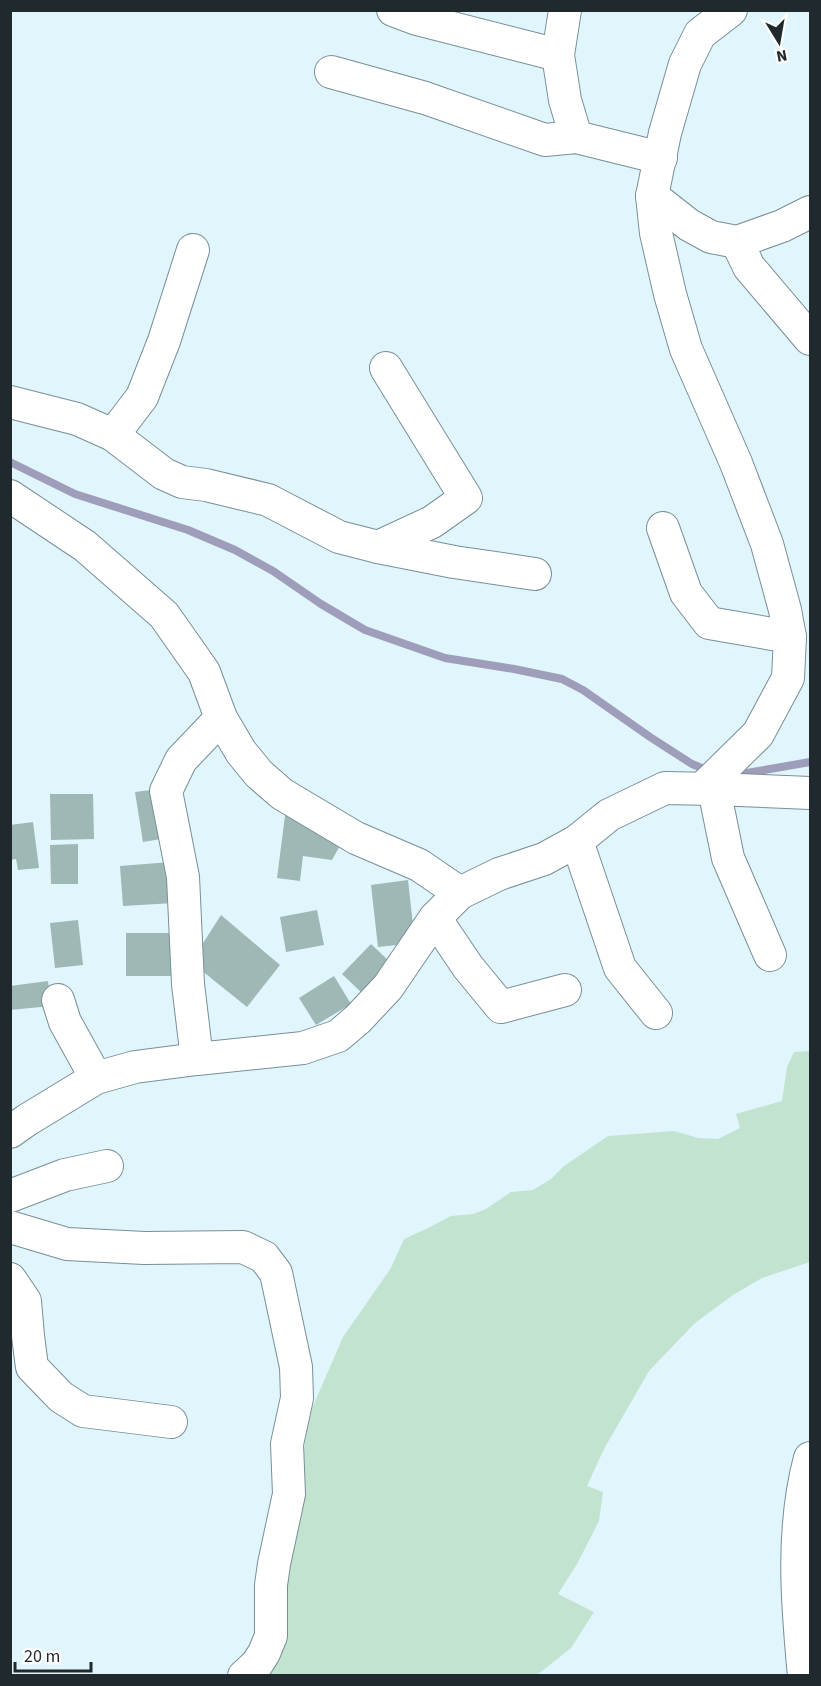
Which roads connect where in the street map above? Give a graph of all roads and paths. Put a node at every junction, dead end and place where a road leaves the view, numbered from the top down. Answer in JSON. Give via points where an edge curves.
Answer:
{"nodes":[{"id":1,"x":393,"y":10,"type":"edge"},
{"id":2,"x":565,"y":10,"type":"edge"},
{"id":3,"x":731,"y":10,"type":"edge"},
{"id":4,"x":558,"y":55,"type":"junction"},
{"id":5,"x":331,"y":72,"type":"dead end"},
{"id":6,"x":576,"y":137,"type":"junction"},
{"id":7,"x":661,"y":158,"type":"junction"},
{"id":8,"x":652,"y":196,"type":"junction"},
{"id":9,"x":810,"y":212,"type":"edge"},
{"id":10,"x":736,"y":242,"type":"junction"},
{"id":11,"x":193,"y":250,"type":"dead end"},
{"id":12,"x":810,"y":339,"type":"edge"},
{"id":13,"x":386,"y":368,"type":"dead end"},
{"id":14,"x":10,"y":402,"type":"edge"},
{"id":15,"x":113,"y":435,"type":"junction"},
{"id":16,"x":10,"y":496,"type":"edge"},
{"id":17,"x":663,"y":528,"type":"dead end"},
{"id":18,"x":378,"y":547,"type":"junction"},
{"id":19,"x":535,"y":574,"type":"dead end"},
{"id":20,"x":790,"y":637,"type":"junction"},
{"id":21,"x":221,"y":718,"type":"junction"},
{"id":22,"x":708,"y":788,"type":"junction"},
{"id":23,"x":810,"y":793,"type":"edge"},
{"id":24,"x":577,"y":841,"type":"junction"},
{"id":25,"x":460,"y":893,"type":"junction"},
{"id":26,"x":435,"y":918,"type":"junction"},
{"id":27,"x":770,"y":955,"type":"dead end"},
{"id":28,"x":565,"y":990,"type":"dead end"},
{"id":29,"x":58,"y":1000,"type":"dead end"},
{"id":30,"x":656,"y":1013,"type":"dead end"},
{"id":31,"x":197,"y":1059,"type":"junction"},
{"id":32,"x":96,"y":1078,"type":"junction"},
{"id":33,"x":10,"y":1132,"type":"edge"},
{"id":34,"x":107,"y":1166,"type":"dead end"},
{"id":35,"x":10,"y":1196,"type":"edge"},
{"id":36,"x":10,"y":1227,"type":"edge"},
{"id":37,"x":10,"y":1279,"type":"edge"},
{"id":38,"x":171,"y":1422,"type":"dead end"},
{"id":39,"x":810,"y":1458,"type":"edge"},
{"id":40,"x":804,"y":1576,"type":"edge"},
{"id":41,"x":244,"y":1676,"type":"edge"},
{"id":42,"x":804,"y":1676,"type":"edge"}],
"edges":[{"from":1,"to":4,"type":"street","via":[[417,20]]},
{"from":2,"to":4,"type":"street"},
{"from":3,"to":7,"type":"street","via":[[700,34],[685,64]]},
{"from":4,"to":6,"type":"street"},
{"from":5,"to":6,"type":"street","via":[[425,98],[545,140]]},
{"from":6,"to":7,"type":"street"},
{"from":7,"to":8,"type":"street"},
{"from":8,"to":10,"type":"street","via":[[711,237]]},
{"from":8,"to":20,"type":"street","via":[[656,233],[686,349],[767,544]]},
{"from":9,"to":10,"type":"street"},
{"from":10,"to":12,"type":"street","via":[[748,267]]},
{"from":11,"to":15,"type":"street","via":[[142,397]]},
{"from":13,"to":18,"type":"street","via":[[466,498],[432,522]]},
{"from":14,"to":15,"type":"street","via":[[77,418]]},
{"from":15,"to":18,"type":"street","via":[[164,474],[182,482],[268,500],[339,537]]},
{"from":16,"to":21,"type":"street","via":[[85,546],[164,615],[204,672]]},
{"from":17,"to":20,"type":"street","via":[[686,593],[709,623]]},
{"from":18,"to":19,"type":"street"},
{"from":20,"to":22,"type":"street","via":[[788,678],[758,734]]},
{"from":21,"to":25,"type":"street","via":[[241,752],[282,794],[356,838],[418,865]]},
{"from":21,"to":31,"type":"street","via":[[181,760],[166,791],[183,877],[188,984]]},
{"from":22,"to":23,"type":"street"},
{"from":22,"to":24,"type":"street","via":[[665,788],[609,815]]},
{"from":22,"to":27,"type":"street","via":[[728,858]]},
{"from":24,"to":25,"type":"street"},
{"from":24,"to":30,"type":"street","via":[[620,968]]},
{"from":25,"to":26,"type":"street"},
{"from":26,"to":28,"type":"street","via":[[501,1007]]},
{"from":26,"to":31,"type":"street","via":[[388,987],[338,1036],[303,1048]]},
{"from":29,"to":32,"type":"street","via":[[65,1022]]},
{"from":31,"to":32,"type":"street","via":[[135,1067]]},
{"from":32,"to":33,"type":"street"},
{"from":34,"to":35,"type":"street","via":[[65,1175]]},
{"from":36,"to":41,"type":"street","via":[[68,1244],[243,1247],[264,1257],[276,1274],[296,1366],[297,1398],[287,1444],[290,1494],[271,1585],[271,1636],[257,1664]]},
{"from":37,"to":38,"type":"street","via":[[25,1301],[32,1366],[61,1397],[83,1411]]},
{"from":39,"to":40,"type":"street","via":[[799,1519]]},
{"from":40,"to":42,"type":"street","via":[[797,1601]]}]}
